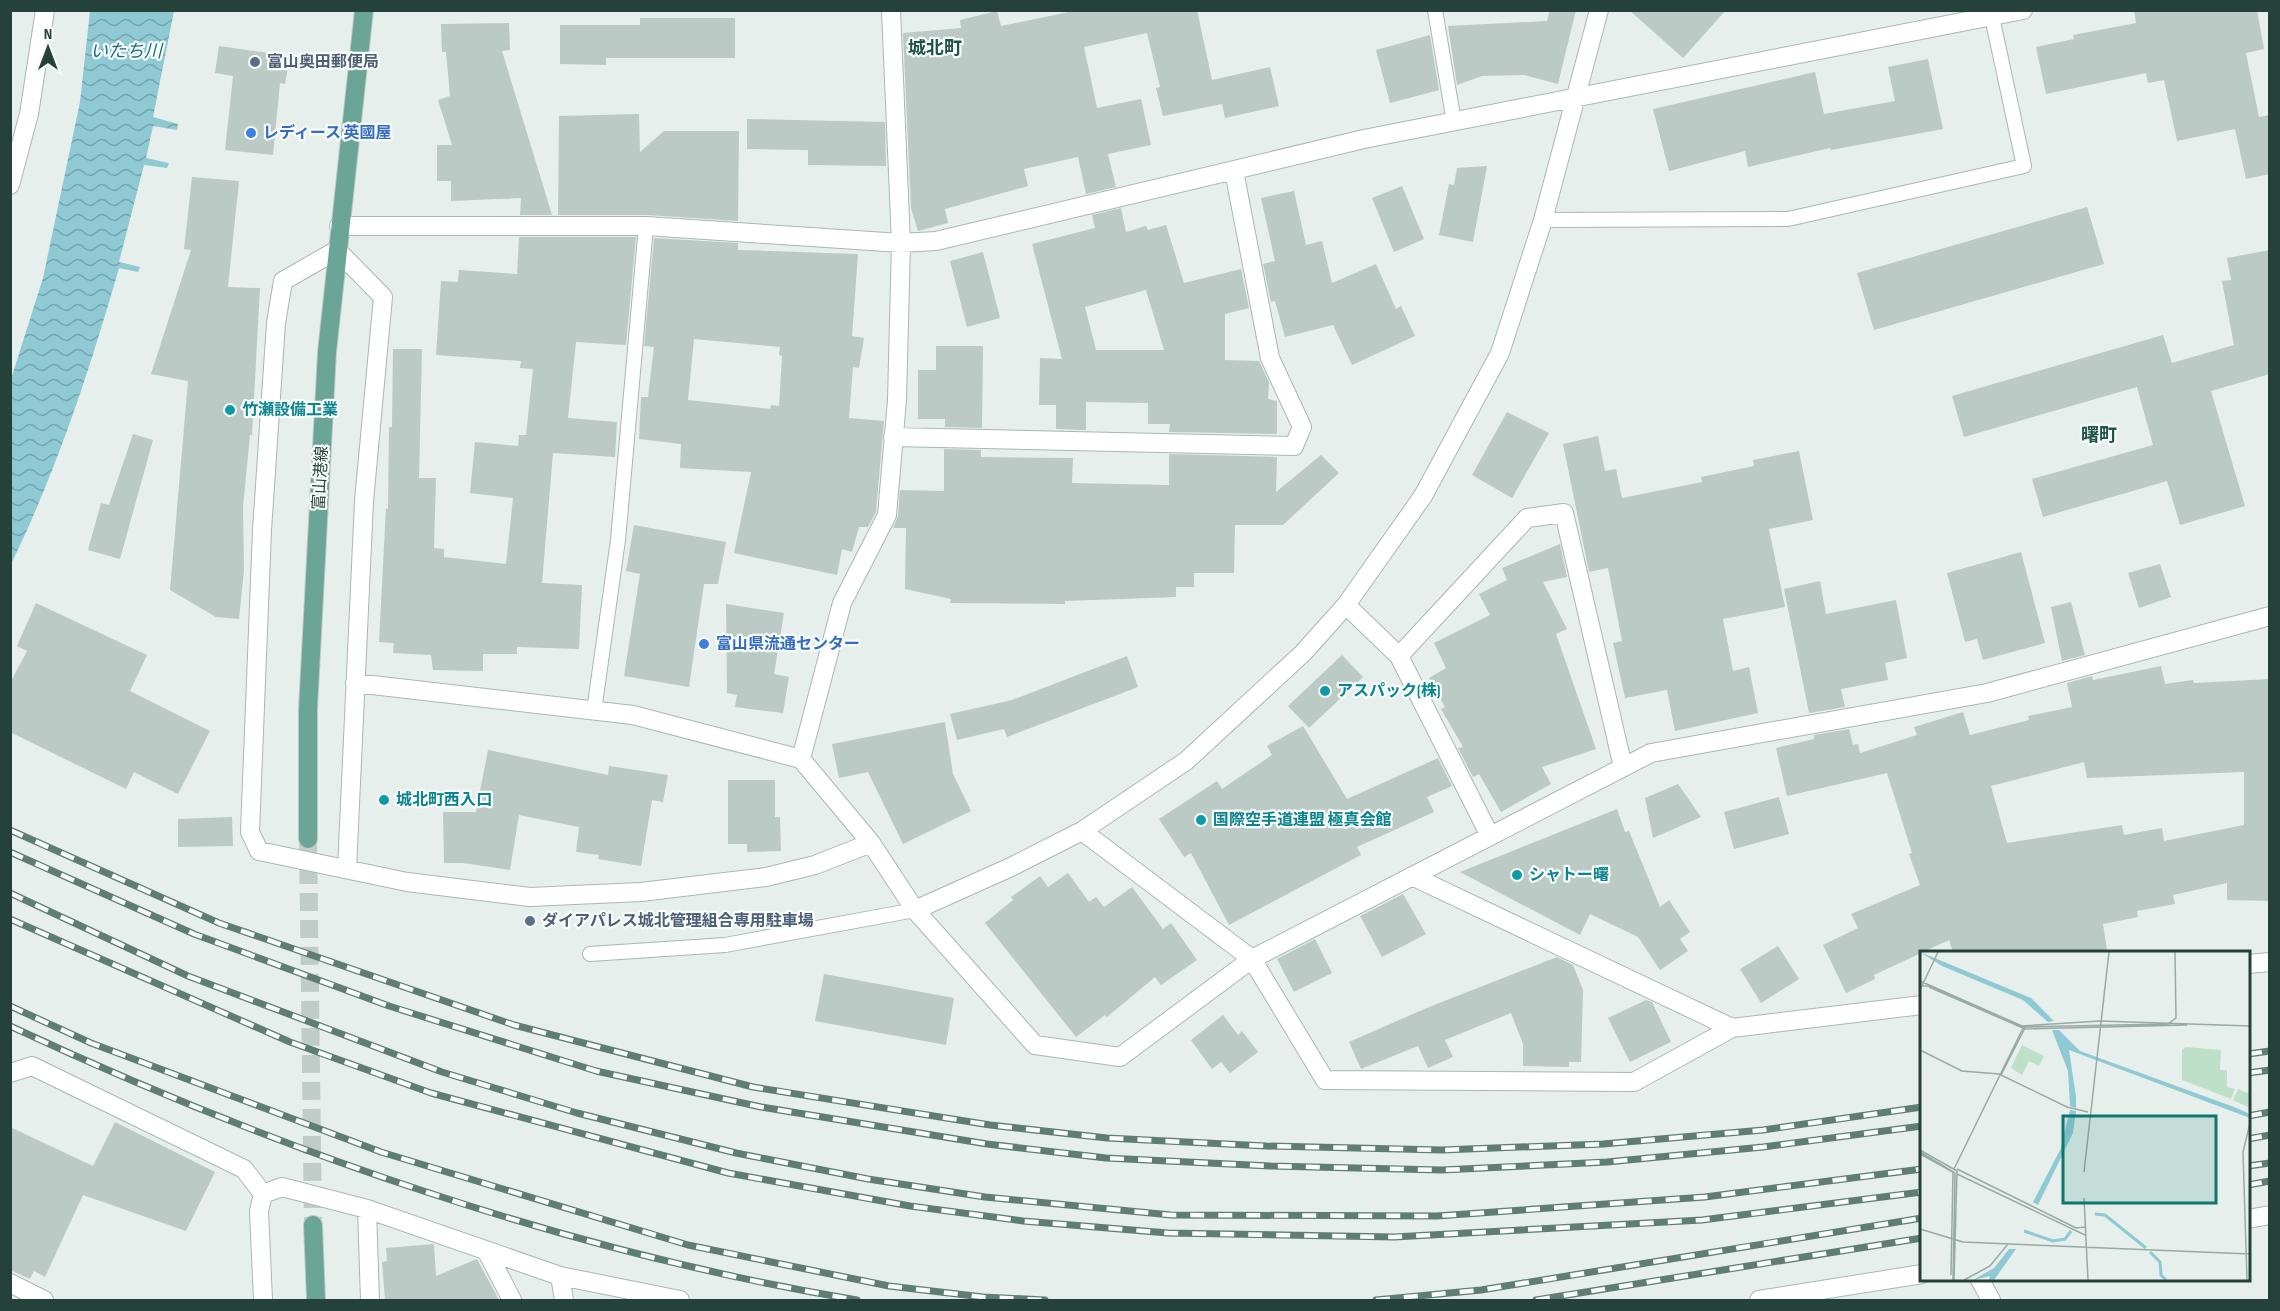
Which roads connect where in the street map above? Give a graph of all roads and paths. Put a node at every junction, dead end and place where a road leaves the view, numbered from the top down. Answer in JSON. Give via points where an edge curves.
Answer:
{"nodes":[{"id":1,"x":45,"y":10,"type":"edge"},
{"id":2,"x":364,"y":10,"type":"edge"},
{"id":3,"x":891,"y":10,"type":"edge"},
{"id":4,"x":1435,"y":10,"type":"edge"},
{"id":5,"x":1599,"y":10,"type":"edge"},
{"id":6,"x":2023,"y":10,"type":"edge"},
{"id":7,"x":1992,"y":17,"type":"junction"},
{"id":8,"x":1577,"y":99,"type":"junction"},
{"id":9,"x":1454,"y":122,"type":"junction"},
{"id":10,"x":1234,"y":171,"type":"junction"},
{"id":11,"x":10,"y":185,"type":"edge"},
{"id":12,"x":1543,"y":220,"type":"junction"},
{"id":13,"x":339,"y":226,"type":"junction"},
{"id":14,"x":646,"y":226,"type":"junction"},
{"id":15,"x":901,"y":243,"type":"junction"},
{"id":16,"x":337,"y":250,"type":"junction"},
{"id":17,"x":893,"y":438,"type":"junction"},
{"id":18,"x":1346,"y":604,"type":"junction"},
{"id":19,"x":2270,"y":616,"type":"edge"},
{"id":20,"x":1399,"y":656,"type":"junction"},
{"id":21,"x":355,"y":683,"type":"junction"},
{"id":22,"x":594,"y":711,"type":"junction"},
{"id":23,"x":801,"y":759,"type":"junction"},
{"id":24,"x":1623,"y":767,"type":"junction"},
{"id":25,"x":1082,"y":831,"type":"junction"},
{"id":26,"x":1489,"y":834,"type":"junction"},
{"id":27,"x":308,"y":839,"type":"tunnel mouth"},
{"id":28,"x":871,"y":843,"type":"junction"},
{"id":29,"x":347,"y":869,"type":"junction"},
{"id":30,"x":1412,"y":876,"type":"junction"},
{"id":31,"x":915,"y":910,"type":"junction"},
{"id":32,"x":590,"y":954,"type":"dead end"},
{"id":33,"x":1252,"y":959,"type":"junction"},
{"id":34,"x":2270,"y":962,"type":"edge"},
{"id":35,"x":2250,"y":964,"type":"edge"},
{"id":36,"x":1920,"y":1005,"type":"edge"},
{"id":37,"x":1732,"y":1028,"type":"junction"},
{"id":38,"x":10,"y":1073,"type":"edge"},
{"id":39,"x":263,"y":1194,"type":"junction"},
{"id":40,"x":367,"y":1209,"type":"junction"},
{"id":41,"x":2270,"y":1215,"type":"edge"},
{"id":42,"x":2250,"y":1219,"type":"edge"},
{"id":43,"x":314,"y":1225,"type":"tunnel mouth"},
{"id":44,"x":486,"y":1250,"type":"junction"},
{"id":45,"x":1920,"y":1274,"type":"edge"},
{"id":46,"x":561,"y":1276,"type":"junction"},
{"id":47,"x":1981,"y":1281,"type":"edge"},
{"id":48,"x":10,"y":1283,"type":"edge"},
{"id":49,"x":1789,"y":1298,"type":"edge"},
{"id":50,"x":44,"y":1300,"type":"edge"},
{"id":51,"x":263,"y":1300,"type":"edge"},
{"id":52,"x":316,"y":1300,"type":"edge"},
{"id":53,"x":370,"y":1300,"type":"edge"},
{"id":54,"x":512,"y":1300,"type":"edge"},
{"id":55,"x":564,"y":1300,"type":"edge"},
{"id":56,"x":680,"y":1300,"type":"edge"},
{"id":57,"x":1760,"y":1300,"type":"edge"},
{"id":58,"x":1991,"y":1300,"type":"edge"}],
"edges":[{"from":1,"to":11,"type":"street","via":[[28,114]]},
{"from":2,"to":13,"type":"main road","name":"富山港線"},
{"from":3,"to":15,"type":"street"},
{"from":4,"to":9,"type":"lane"},
{"from":5,"to":8,"type":"street"},
{"from":6,"to":7,"type":"street"},
{"from":7,"to":8,"type":"street"},
{"from":7,"to":12,"type":"lane","via":[[2024,166],[1788,219]]},
{"from":8,"to":9,"type":"street"},
{"from":8,"to":12,"type":"street"},
{"from":9,"to":10,"type":"street"},
{"from":10,"to":15,"type":"street","via":[[936,241]]},
{"from":10,"to":17,"type":"street","via":[[1270,358],[1302,427],[1294,446]]},
{"from":12,"to":18,"type":"street","via":[[1500,353],[1423,496]]},
{"from":13,"to":14,"type":"street"},
{"from":13,"to":16,"type":"main road","name":"富山港線"},
{"from":14,"to":15,"type":"street"},
{"from":14,"to":22,"type":"lane","via":[[618,540]]},
{"from":15,"to":17,"type":"street"},
{"from":16,"to":21,"type":"street","via":[[383,297],[364,501]]},
{"from":16,"to":27,"type":"main road","name":"富山港線","via":[[327,352],[308,709]]},
{"from":16,"to":29,"type":"street","via":[[283,281],[276,323],[262,530],[250,832],[259,851]]},
{"from":17,"to":23,"type":"street","via":[[887,515],[842,603]]},
{"from":18,"to":20,"type":"street"},
{"from":18,"to":25,"type":"street","via":[[1304,653],[1186,761]]},
{"from":19,"to":24,"type":"street","via":[[1987,693],[1651,753]]},
{"from":20,"to":24,"type":"street","via":[[1527,518],[1564,513]]},
{"from":20,"to":26,"type":"street"},
{"from":21,"to":22,"type":"street"},
{"from":21,"to":29,"type":"street"},
{"from":22,"to":23,"type":"street","via":[[633,715]]},
{"from":23,"to":28,"type":"street"},
{"from":24,"to":26,"type":"street"},
{"from":25,"to":31,"type":"street"},
{"from":25,"to":33,"type":"street"},
{"from":26,"to":30,"type":"street"},
{"from":28,"to":29,"type":"street","via":[[815,865],[766,877],[641,892],[530,897],[407,882]]},
{"from":28,"to":31,"type":"street"},
{"from":30,"to":33,"type":"street"},
{"from":30,"to":37,"type":"street"},
{"from":31,"to":32,"type":"lane","via":[[725,945]]},
{"from":31,"to":33,"type":"street","via":[[1035,1045],[1120,1057]]},
{"from":33,"to":37,"type":"street","via":[[1324,1080],[1634,1082]]},
{"from":34,"to":35,"type":"street"},
{"from":36,"to":37,"type":"street"},
{"from":38,"to":39,"type":"street","via":[[32,1066],[244,1169]]},
{"from":39,"to":40,"type":"street","via":[[282,1187]]},
{"from":39,"to":51,"type":"street","via":[[259,1211]]},
{"from":40,"to":44,"type":"street"},
{"from":40,"to":53,"type":"street"},
{"from":41,"to":42,"type":"street"},
{"from":43,"to":52,"type":"main road"},
{"from":44,"to":46,"type":"street"},
{"from":44,"to":54,"type":"street"},
{"from":45,"to":49,"type":"street"},
{"from":46,"to":55,"type":"street"},
{"from":46,"to":56,"type":"street"},
{"from":47,"to":58,"type":"street"},
{"from":48,"to":50,"type":"street"},
{"from":49,"to":57,"type":"street"}]}
